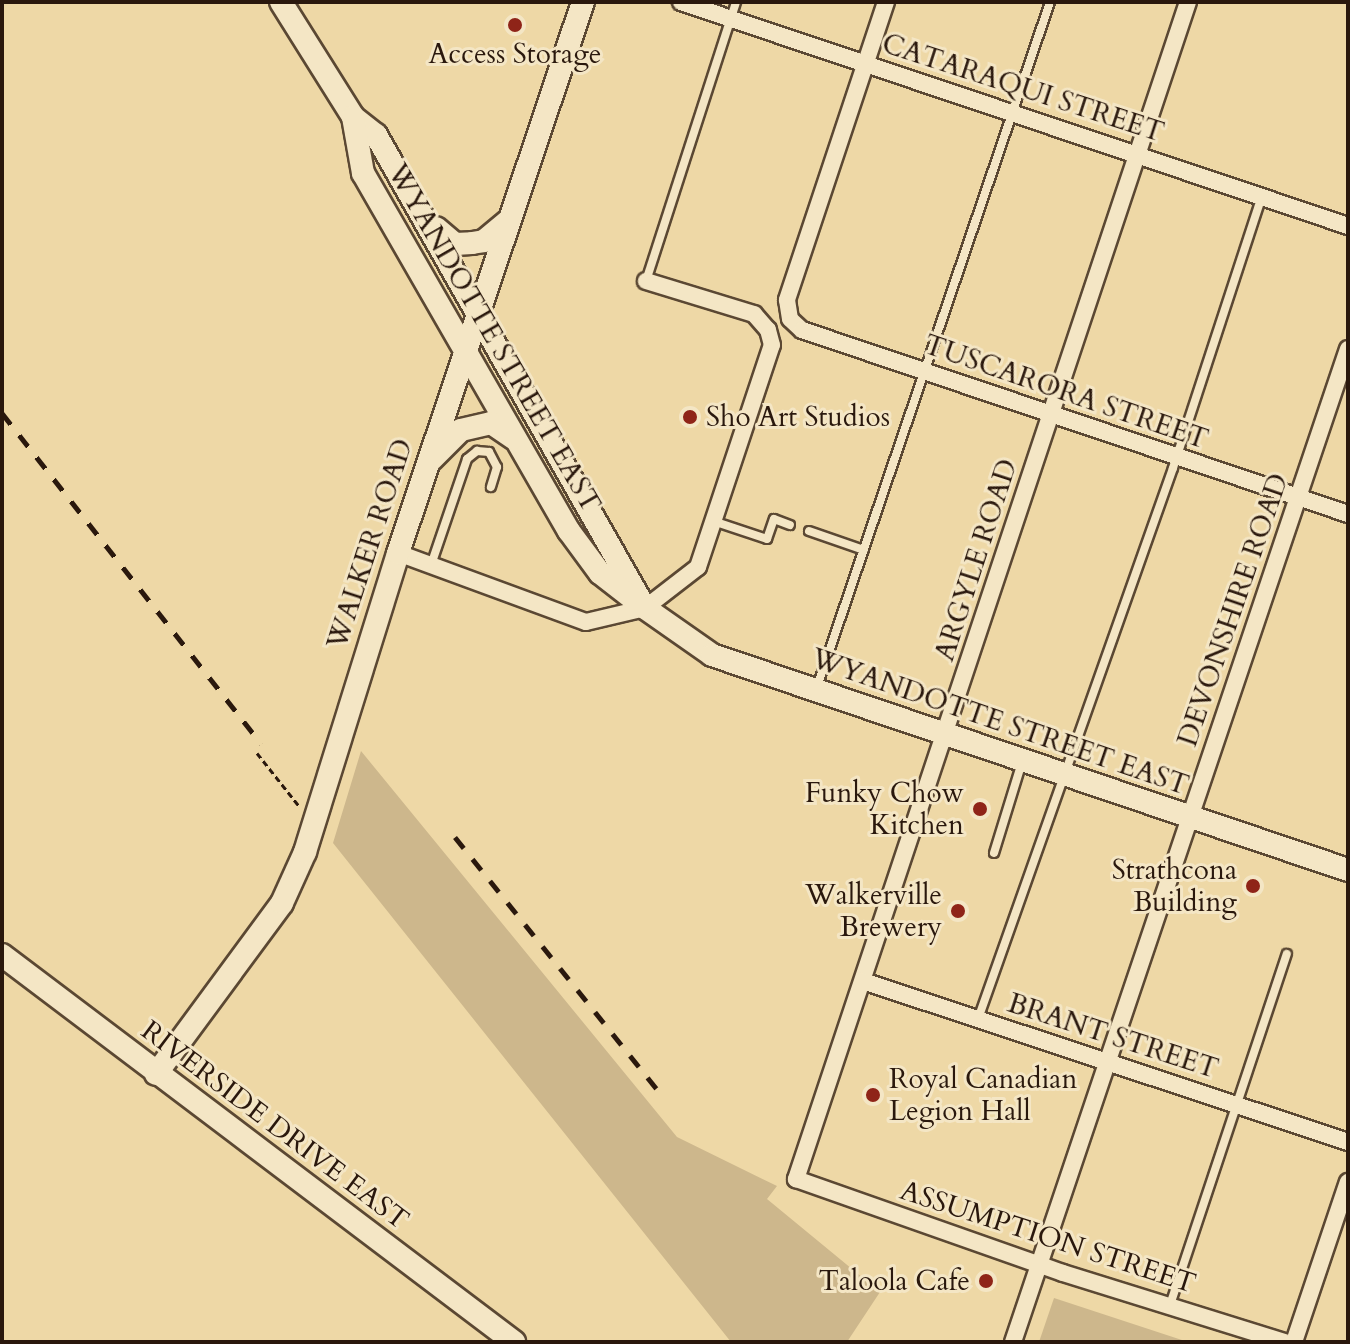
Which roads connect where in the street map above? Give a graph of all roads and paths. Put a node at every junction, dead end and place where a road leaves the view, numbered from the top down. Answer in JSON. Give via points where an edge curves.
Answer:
{"nodes":[{"id":1,"x":281,"y":2,"type":"edge"},
{"id":2,"x":583,"y":2,"type":"edge"},
{"id":3,"x":681,"y":2,"type":"edge"},
{"id":4,"x":886,"y":2,"type":"edge"},
{"id":5,"x":1050,"y":2,"type":"edge"},
{"id":6,"x":1188,"y":2,"type":"edge"},
{"id":7,"x":734,"y":10,"type":"edge"},
{"id":8,"x":866,"y":63,"type":"junction"},
{"id":9,"x":1013,"y":112,"type":"junction"},
{"id":10,"x":353,"y":117,"type":"junction"},
{"id":11,"x":1138,"y":153,"type":"junction"},
{"id":12,"x":1263,"y":194,"type":"junction"},
{"id":13,"x":425,"y":219,"type":"junction"},
{"id":14,"x":509,"y":220,"type":"junction"},
{"id":15,"x":1348,"y":226,"type":"edge"},
{"id":16,"x":646,"y":281,"type":"joint"},
{"id":17,"x":479,"y":311,"type":"junction"},
{"id":18,"x":1348,"y":349,"type":"edge"},
{"id":19,"x":466,"y":351,"type":"junction"},
{"id":20,"x":925,"y":372,"type":"junction"},
{"id":21,"x":1051,"y":414,"type":"junction"},
{"id":22,"x":517,"y":441,"type":"junction"},
{"id":23,"x":1176,"y":457,"type":"junction"},
{"id":24,"x":429,"y":462,"type":"junction"},
{"id":25,"x":491,"y":487,"type":"dead end"},
{"id":26,"x":1298,"y":497,"type":"junction"},
{"id":27,"x":1348,"y":514,"type":"edge"},
{"id":28,"x":713,"y":521,"type":"junction"},
{"id":29,"x":790,"y":525,"type":"dead end"},
{"id":30,"x":809,"y":531,"type":"dead end"},
{"id":31,"x":864,"y":550,"type":"junction"},
{"id":32,"x":398,"y":553,"type":"junction"},
{"id":33,"x":431,"y":565,"type":"junction"},
{"id":34,"x":645,"y":608,"type":"junction"},
{"id":35,"x":816,"y":691,"type":"junction"},
{"id":36,"x":945,"y":736,"type":"junction"},
{"id":37,"x":257,"y":753,"type":"dead end"},
{"id":38,"x":1022,"y":762,"type":"junction"},
{"id":39,"x":1065,"y":777,"type":"junction"},
{"id":40,"x":303,"y":811,"type":"dead end"},
{"id":41,"x":1191,"y":819,"type":"junction"},
{"id":42,"x":994,"y":853,"type":"dead end"},
{"id":43,"x":1348,"y":870,"type":"edge"},
{"id":44,"x":1287,"y":954,"type":"dead end"},
{"id":45,"x":2,"y":955,"type":"edge"},
{"id":46,"x":863,"y":981,"type":"junction"},
{"id":47,"x":978,"y":1019,"type":"junction"},
{"id":48,"x":1108,"y":1062,"type":"junction"},
{"id":49,"x":156,"y":1074,"type":"junction"},
{"id":50,"x":1237,"y":1105,"type":"junction"},
{"id":51,"x":1348,"y":1142,"type":"edge"},
{"id":52,"x":796,"y":1179,"type":"joint"},
{"id":53,"x":1348,"y":1182,"type":"edge"},
{"id":54,"x":1040,"y":1265,"type":"junction"},
{"id":55,"x":1170,"y":1305,"type":"junction"},
{"id":56,"x":514,"y":1342,"type":"edge"},
{"id":57,"x":1013,"y":1342,"type":"edge"},
{"id":58,"x":1283,"y":1342,"type":"edge"},
{"id":59,"x":1294,"y":1342,"type":"edge"}],
"edges":[{"from":1,"to":10,"type":"main road","name":"WYANDOTTE STREET EAST"},
{"from":2,"to":14,"type":"main road","name":"WALKER ROAD"},
{"from":3,"to":7,"type":"street","name":"CATARAQUI STREET"},
{"from":4,"to":8,"type":"street"},
{"from":5,"to":9,"type":"lane"},
{"from":6,"to":11,"type":"street","name":"ARGYLE ROAD"},
{"from":7,"to":8,"type":"street","name":"CATARAQUI STREET"},
{"from":7,"to":16,"type":"lane"},
{"from":8,"to":9,"type":"street","name":"CATARAQUI STREET"},
{"from":8,"to":20,"type":"street","name":"TUSCARORA STREET","via":[[787,300],[790,319],[802,330]]},
{"from":9,"to":11,"type":"street","name":"CATARAQUI STREET"},
{"from":9,"to":20,"type":"lane"},
{"from":10,"to":13,"type":"main road","name":"WYANDOTTE STREET EAST","via":[[376,135]]},
{"from":10,"to":19,"type":"main road","name":"WYANDOTTE STREET EAST","via":[[363,173]]},
{"from":11,"to":12,"type":"street","name":"CATARAQUI STREET"},
{"from":11,"to":21,"type":"street","name":"ARGYLE ROAD"},
{"from":12,"to":15,"type":"street","name":"CATARAQUI STREET"},
{"from":12,"to":23,"type":"lane"},
{"from":13,"to":14,"type":"main road","via":[[455,244],[484,241]]},
{"from":13,"to":17,"type":"main road","name":"WYANDOTTE STREET EAST"},
{"from":14,"to":17,"type":"main road","name":"WALKER ROAD"},
{"from":16,"to":28,"type":"street","via":[[754,314],[768,330],[772,345]]},
{"from":17,"to":19,"type":"main road","name":"WALKER ROAD"},
{"from":17,"to":34,"type":"main road","name":"WYANDOTTE STREET EAST"},
{"from":18,"to":26,"type":"street","name":"DEVONSHIRE ROAD"},
{"from":19,"to":22,"type":"main road","name":"WYANDOTTE STREET EAST"},
{"from":19,"to":24,"type":"main road","name":"WALKER ROAD"},
{"from":20,"to":21,"type":"street","name":"TUSCARORA STREET"},
{"from":20,"to":31,"type":"lane"},
{"from":21,"to":23,"type":"street","name":"TUSCARORA STREET"},
{"from":21,"to":36,"type":"street","name":"ARGYLE ROAD"},
{"from":22,"to":24,"type":"main road","via":[[491,423],[461,430]]},
{"from":22,"to":34,"type":"main road","name":"WYANDOTTE STREET EAST","via":[[600,573]]},
{"from":23,"to":26,"type":"street","name":"TUSCARORA STREET"},
{"from":23,"to":39,"type":"lane"},
{"from":24,"to":32,"type":"main road","name":"WALKER ROAD"},
{"from":25,"to":33,"type":"lane","via":[[497,467],[489,452],[477,451],[467,459]]},
{"from":26,"to":27,"type":"street","name":"TUSCARORA STREET"},
{"from":26,"to":41,"type":"street","name":"DEVONSHIRE ROAD"},
{"from":28,"to":29,"type":"lane","via":[[767,539],[774,519]]},
{"from":28,"to":34,"type":"street","via":[[698,567]]},
{"from":30,"to":31,"type":"lane"},
{"from":31,"to":35,"type":"lane"},
{"from":32,"to":33,"type":"street"},
{"from":32,"to":49,"type":"main road","name":"WALKER ROAD","via":[[310,839],[288,893]]},
{"from":33,"to":34,"type":"street","via":[[586,622]]},
{"from":34,"to":35,"type":"main road","name":"WYANDOTTE STREET EAST","via":[[712,655]]},
{"from":35,"to":36,"type":"main road","name":"WYANDOTTE STREET EAST"},
{"from":36,"to":38,"type":"main road","name":"WYANDOTTE STREET EAST"},
{"from":36,"to":46,"type":"street","name":"ARGYLE ROAD"},
{"from":37,"to":40,"type":"path"},
{"from":38,"to":39,"type":"main road","name":"WYANDOTTE STREET EAST"},
{"from":38,"to":42,"type":"lane"},
{"from":39,"to":41,"type":"main road","name":"WYANDOTTE STREET EAST"},
{"from":39,"to":47,"type":"lane"},
{"from":41,"to":43,"type":"main road","name":"WYANDOTTE STREET EAST"},
{"from":41,"to":48,"type":"street","name":"DEVONSHIRE ROAD"},
{"from":44,"to":50,"type":"lane"},
{"from":45,"to":49,"type":"main road","name":"RIVERSIDE DRIVE EAST"},
{"from":46,"to":47,"type":"street","name":"BRANT STREET"},
{"from":46,"to":52,"type":"street","name":"ARGYLE ROAD"},
{"from":47,"to":48,"type":"street","name":"BRANT STREET"},
{"from":48,"to":50,"type":"street","name":"BRANT STREET"},
{"from":48,"to":54,"type":"street","name":"DEVONSHIRE ROAD"},
{"from":49,"to":56,"type":"main road","name":"RIVERSIDE DRIVE EAST"},
{"from":50,"to":51,"type":"street","name":"BRANT STREET"},
{"from":50,"to":55,"type":"lane"},
{"from":52,"to":54,"type":"street","name":"ASSUMPTION STREET"},
{"from":53,"to":59,"type":"street"},
{"from":54,"to":55,"type":"street","name":"ASSUMPTION STREET"},
{"from":54,"to":57,"type":"street","name":"DEVONSHIRE ROAD"},
{"from":55,"to":58,"type":"street","name":"ASSUMPTION STREET"}]}
